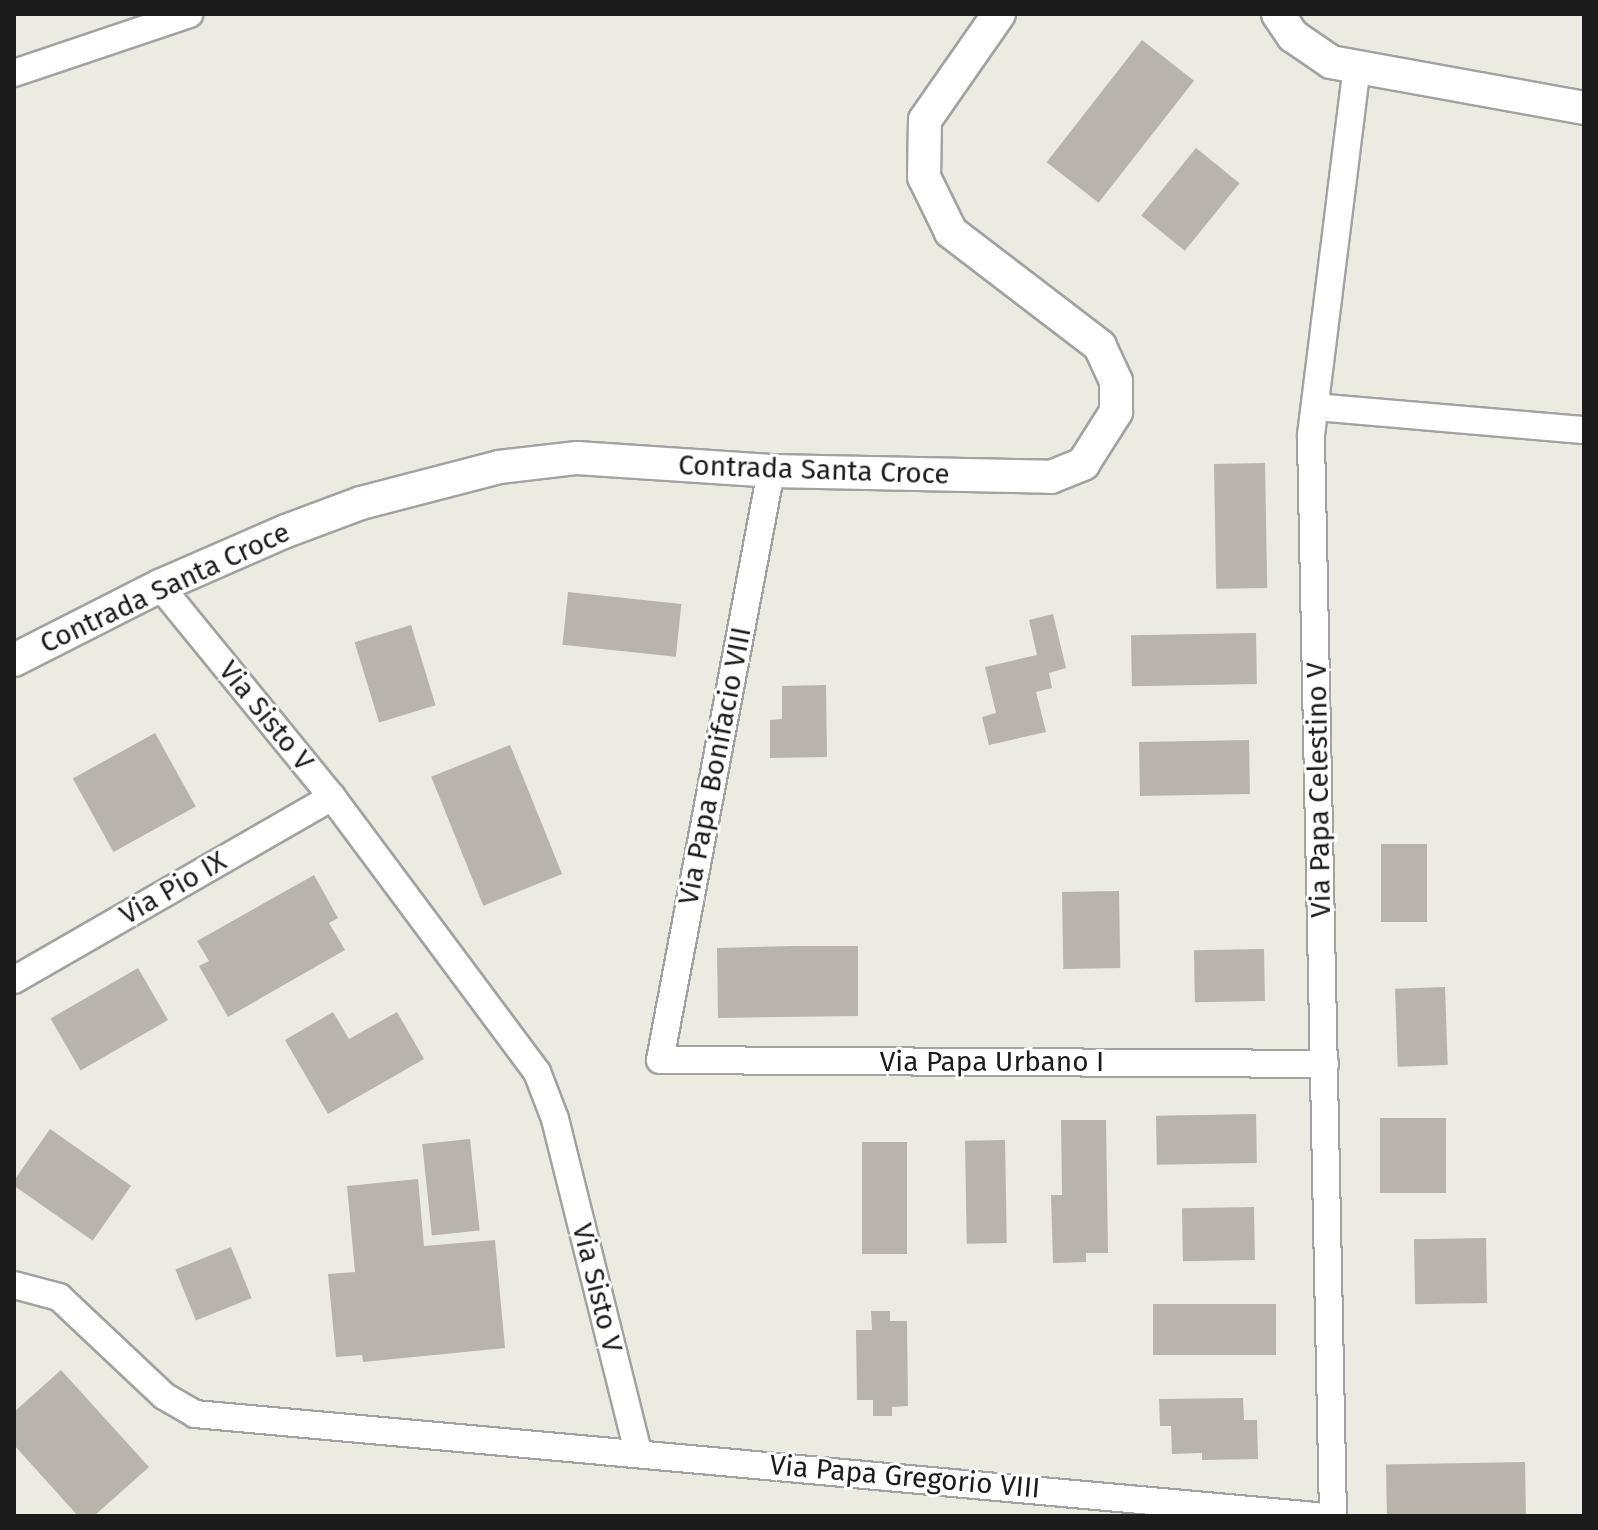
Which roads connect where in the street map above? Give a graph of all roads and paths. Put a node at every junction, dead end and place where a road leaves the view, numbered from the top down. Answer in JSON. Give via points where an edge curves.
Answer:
{"nodes":[{"id":1,"x":189,"y":14,"type":"edge"},
{"id":2,"x":999,"y":14,"type":"edge"},
{"id":3,"x":1278,"y":14,"type":"edge"},
{"id":4,"x":1357,"y":67,"type":"junction"},
{"id":5,"x":14,"y":73,"type":"edge"},
{"id":6,"x":1584,"y":108,"type":"edge"},
{"id":7,"x":1315,"y":407,"type":"junction"},
{"id":8,"x":1584,"y":430,"type":"edge"},
{"id":9,"x":771,"y":471,"type":"junction"},
{"id":10,"x":160,"y":586,"type":"junction"},
{"id":11,"x":14,"y":660,"type":"edge"},
{"id":12,"x":332,"y":797,"type":"junction"},
{"id":13,"x":14,"y":980,"type":"edge"},
{"id":14,"x":660,"y":1060,"type":"joint"},
{"id":15,"x":1325,"y":1064,"type":"junction"},
{"id":16,"x":14,"y":1285,"type":"edge"},
{"id":17,"x":638,"y":1451,"type":"junction"},
{"id":18,"x":1315,"y":1516,"type":"edge"},
{"id":19,"x":1333,"y":1516,"type":"edge"}],
"edges":[{"from":1,"to":5,"type":"street"},
{"from":2,"to":9,"type":"street","name":"Contrada Santa Croce","via":[[925,120],[924,177],[951,232],[1100,346],[1116,381],[1116,412],[1105,435],[1083,464],[1051,477]]},
{"from":3,"to":4,"type":"street","via":[[1293,36],[1318,54]]},
{"from":4,"to":6,"type":"street"},
{"from":4,"to":7,"type":"street","name":"Via Papa Celestino V"},
{"from":7,"to":8,"type":"street"},
{"from":7,"to":15,"type":"street","name":"Via Papa Celestino V","via":[[1311,435]]},
{"from":9,"to":10,"type":"street","name":"Contrada Santa Croce","via":[[577,458],[499,467],[361,503]]},
{"from":9,"to":14,"type":"street","name":"Via Papa Bonifacio VIII"},
{"from":10,"to":11,"type":"street","name":"Contrada Santa Croce"},
{"from":10,"to":12,"type":"street","name":"Via Sisto V"},
{"from":12,"to":13,"type":"street","name":"Via Pio IX"},
{"from":12,"to":17,"type":"street","name":"Via Sisto V","via":[[537,1072],[555,1119]]},
{"from":14,"to":15,"type":"street","name":"Via Papa Urbano I"},
{"from":15,"to":19,"type":"street","name":"Via Papa Celestino V"},
{"from":16,"to":17,"type":"street","via":[[59,1297],[164,1396],[195,1414]]},
{"from":17,"to":18,"type":"street","name":"Via Papa Gregorio VIII"}]}
